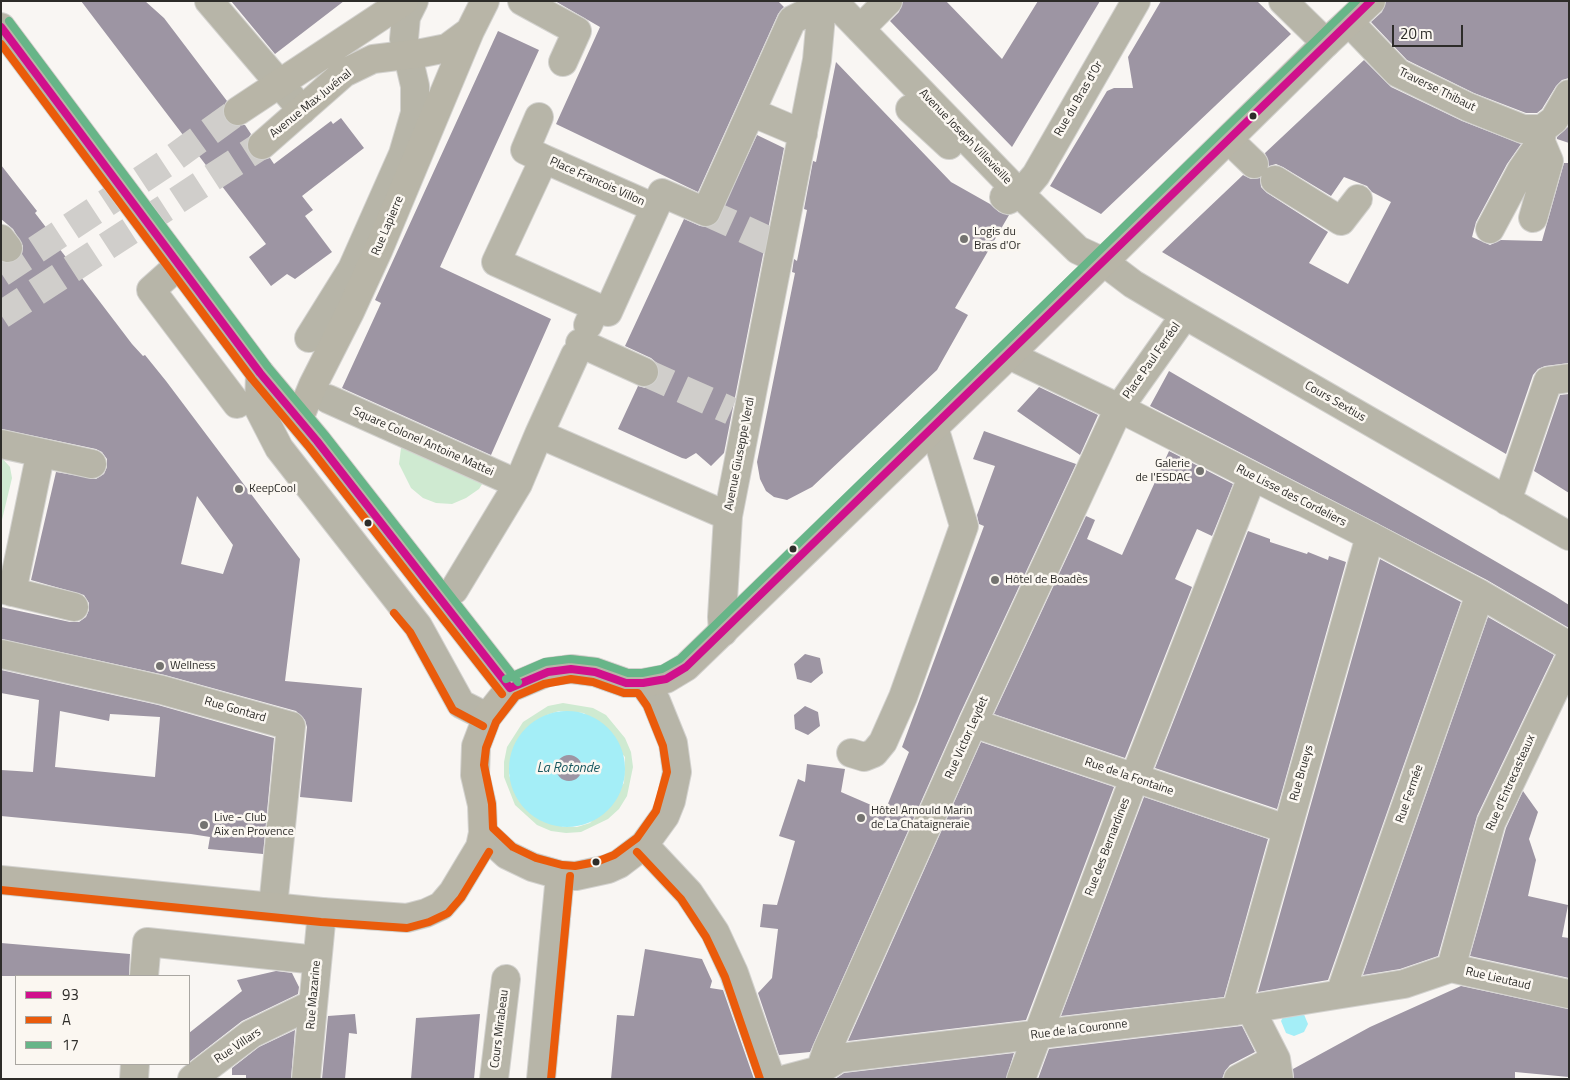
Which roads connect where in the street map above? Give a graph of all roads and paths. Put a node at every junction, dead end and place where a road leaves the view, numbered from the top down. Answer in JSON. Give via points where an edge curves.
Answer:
{"nodes":[{"id":1,"x":209,"y":1,"type":"edge"},
{"id":2,"x":404,"y":1,"type":"edge"},
{"id":3,"x":414,"y":1,"type":"edge"},
{"id":4,"x":485,"y":1,"type":"edge"},
{"id":5,"x":522,"y":1,"type":"edge"},
{"id":6,"x":833,"y":1,"type":"edge"},
{"id":7,"x":888,"y":1,"type":"edge"},
{"id":8,"x":1136,"y":1,"type":"edge"},
{"id":9,"x":1283,"y":1,"type":"edge"},
{"id":10,"x":1371,"y":1,"type":"edge"},
{"id":11,"x":1349,"y":22,"type":"junction"},
{"id":12,"x":1,"y":27,"type":"edge"},
{"id":13,"x":860,"y":29,"type":"junction"},
{"id":14,"x":470,"y":31,"type":"junction"},
{"id":15,"x":1326,"y":43,"type":"junction"},
{"id":16,"x":406,"y":54,"type":"junction"},
{"id":17,"x":563,"y":62,"type":"dead end"},
{"id":18,"x":279,"y":84,"type":"junction"},
{"id":19,"x":1569,"y":94,"type":"edge"},
{"id":20,"x":910,"y":109,"type":"dead end"},
{"id":21,"x":302,"y":110,"type":"junction"},
{"id":22,"x":238,"y":112,"type":"tunnel mouth"},
{"id":23,"x":751,"y":112,"type":"junction"},
{"id":24,"x":539,"y":117,"type":"dead end"},
{"id":25,"x":803,"y":134,"type":"junction"},
{"id":26,"x":1542,"y":135,"type":"junction"},
{"id":27,"x":1229,"y":140,"type":"junction"},
{"id":28,"x":262,"y":145,"type":"tunnel mouth"},
{"id":29,"x":544,"y":159,"type":"junction"},
{"id":30,"x":401,"y":178,"type":"junction"},
{"id":31,"x":1020,"y":194,"type":"junction"},
{"id":32,"x":1358,"y":199,"type":"dead end"},
{"id":33,"x":654,"y":208,"type":"junction"},
{"id":34,"x":1533,"y":218,"type":"dead end"},
{"id":35,"x":1490,"y":229,"type":"dead end"},
{"id":36,"x":1104,"y":262,"type":"junction"},
{"id":37,"x":179,"y":265,"type":"junction"},
{"id":38,"x":1185,"y":315,"type":"junction"},
{"id":39,"x":584,"y":333,"type":"junction"},
{"id":40,"x":309,"y":338,"type":"dead end"},
{"id":41,"x":1009,"y":355,"type":"junction"},
{"id":42,"x":644,"y":372,"type":"tunnel mouth"},
{"id":43,"x":260,"y":373,"type":"junction"},
{"id":44,"x":1569,"y":378,"type":"edge"},
{"id":45,"x":328,"y":399,"type":"dead end"},
{"id":46,"x":237,"y":404,"type":"dead end"},
{"id":47,"x":1128,"y":412,"type":"junction"},
{"id":48,"x":299,"y":419,"type":"junction"},
{"id":49,"x":934,"y":427,"type":"junction"},
{"id":50,"x":539,"y":434,"type":"junction"},
{"id":51,"x":1,"y":444,"type":"edge"},
{"id":52,"x":92,"y":464,"type":"dead end"},
{"id":53,"x":38,"y":466,"type":"dead end"},
{"id":54,"x":1252,"y":477,"type":"junction"},
{"id":55,"x":518,"y":484,"type":"junction"},
{"id":56,"x":1507,"y":501,"type":"junction"},
{"id":57,"x":728,"y":516,"type":"junction"},
{"id":58,"x":1370,"y":536,"type":"junction"},
{"id":59,"x":1569,"y":536,"type":"edge"},
{"id":60,"x":6,"y":590,"type":"edge"},
{"id":61,"x":454,"y":590,"type":"dead end"},
{"id":62,"x":1480,"y":594,"type":"junction"},
{"id":63,"x":74,"y":607,"type":"dead end"},
{"id":64,"x":723,"y":632,"type":"junction"},
{"id":65,"x":1569,"y":646,"type":"edge"},
{"id":66,"x":1,"y":654,"type":"edge"},
{"id":67,"x":1569,"y":660,"type":"edge"},
{"id":68,"x":510,"y":688,"type":"junction"},
{"id":69,"x":649,"y":692,"type":"junction"},
{"id":70,"x":487,"y":717,"type":"junction"},
{"id":71,"x":973,"y":723,"type":"junction"},
{"id":72,"x":851,"y":753,"type":"dead end"},
{"id":73,"x":1134,"y":779,"type":"junction"},
{"id":74,"x":1286,"y":829,"type":"junction"},
{"id":75,"x":483,"y":833,"type":"junction"},
{"id":76,"x":644,"y":845,"type":"junction"},
{"id":77,"x":560,"y":876,"type":"junction"},
{"id":78,"x":1,"y":880,"type":"edge"},
{"id":79,"x":274,"y":907,"type":"junction"},
{"id":80,"x":322,"y":912,"type":"junction"},
{"id":81,"x":317,"y":960,"type":"junction"},
{"id":82,"x":1451,"y":968,"type":"junction"},
{"id":83,"x":144,"y":975,"type":"edge"},
{"id":84,"x":506,"y":979,"type":"dead end"},
{"id":85,"x":1340,"y":994,"type":"junction"},
{"id":86,"x":1569,"y":994,"type":"edge"},
{"id":87,"x":313,"y":1004,"type":"junction"},
{"id":88,"x":1243,"y":1009,"type":"junction"},
{"id":89,"x":1038,"y":1035,"type":"junction"},
{"id":90,"x":135,"y":1065,"type":"edge"},
{"id":91,"x":1277,"y":1069,"type":"edge"},
{"id":92,"x":769,"y":1070,"type":"edge"},
{"id":93,"x":818,"y":1075,"type":"edge"},
{"id":94,"x":134,"y":1079,"type":"edge"},
{"id":95,"x":192,"y":1079,"type":"edge"},
{"id":96,"x":306,"y":1079,"type":"edge"},
{"id":97,"x":494,"y":1079,"type":"edge"},
{"id":98,"x":541,"y":1079,"type":"edge"},
{"id":99,"x":786,"y":1079,"type":"edge"},
{"id":100,"x":1021,"y":1079,"type":"edge"},
{"id":101,"x":1238,"y":1079,"type":"edge"}],
"edges":[{"from":1,"to":18,"type":"street"},
{"from":2,"to":18,"type":"main road"},
{"from":3,"to":16,"type":"street","name":"Rue Lapierre","via":[[406,17]]},
{"from":4,"to":14,"type":"main road","name":"Avenue Max Juvénal"},
{"from":5,"to":17,"type":"street","via":[[576,31]]},
{"from":6,"to":13,"type":"street","name":"Avenue Joseph Villevieille"},
{"from":7,"to":13,"type":"street"},
{"from":8,"to":31,"type":"street","name":"Rue du Bras d'Or","via":[[1036,175]]},
{"from":9,"to":15,"type":"street"},
{"from":10,"to":11,"type":"main road"},
{"from":11,"to":15,"type":"main road"},
{"from":11,"to":26,"type":"street","name":"Traverse Thibaut","via":[[1398,73],[1468,106]]},
{"from":12,"to":37,"type":"main road"},
{"from":13,"to":31,"type":"street","name":"Avenue Joseph Villevieille"},
{"from":14,"to":16,"type":"main road","name":"Avenue Max Juvénal","via":[[447,48]]},
{"from":14,"to":30,"type":"main road","name":"Rue Lapierre"},
{"from":15,"to":27,"type":"main road"},
{"from":16,"to":21,"type":"main road","name":"Avenue Max Juvénal","via":[[373,58],[344,73]]},
{"from":16,"to":30,"type":"street","name":"Rue Lapierre","via":[[415,86],[415,113]]},
{"from":18,"to":21,"type":"street"},
{"from":18,"to":22,"type":"main road"},
{"from":19,"to":26,"type":"street"},
{"from":20,"to":31,"type":"street","via":[[1008,200]]},
{"from":21,"to":28,"type":"main road","name":"Avenue Max Juvénal"},
{"from":23,"to":25,"type":"street"},
{"from":23,"to":25,"type":"street","name":"Avenue Giuseppe Verdi","via":[[792,20],[822,5],[817,60]]},
{"from":23,"to":33,"type":"street","name":"Avenue Giuseppe Verdi","via":[[706,212],[662,192]]},
{"from":24,"to":29,"type":"street","via":[[525,150]]},
{"from":25,"to":57,"type":"street","name":"Avenue Giuseppe Verdi","via":[[739,414]]},
{"from":26,"to":34,"type":"street","via":[[1549,161]]},
{"from":26,"to":35,"type":"street"},
{"from":27,"to":32,"type":"street","via":[[1264,172],[1342,221]]},
{"from":27,"to":36,"type":"main road"},
{"from":29,"to":33,"type":"street","name":"Place Francois Villon"},
{"from":29,"to":39,"type":"street","name":"Place Francois Villon","via":[[496,262]]},
{"from":30,"to":40,"type":"street","via":[[352,269]]},
{"from":30,"to":48,"type":"main road","name":"Rue Lapierre","via":[[354,303]]},
{"from":31,"to":36,"type":"street","name":"Avenue Joseph Villevieille","via":[[1078,250]]},
{"from":33,"to":39,"type":"street","name":"Place Francois Villon","via":[[608,312]]},
{"from":36,"to":38,"type":"street","name":"Cours Sextius","via":[[1133,284]]},
{"from":36,"to":41,"type":"main road"},
{"from":37,"to":43,"type":"main road"},
{"from":37,"to":46,"type":"street","via":[[151,290]]},
{"from":38,"to":47,"type":"street","name":"Place Paul Ferréol"},
{"from":38,"to":56,"type":"street","name":"Cours Sextius"},
{"from":39,"to":42,"type":"street"},
{"from":39,"to":50,"type":"street"},
{"from":41,"to":47,"type":"street","name":"Rue Lisse des Cordeliers"},
{"from":41,"to":49,"type":"main road"},
{"from":43,"to":48,"type":"main road"},
{"from":43,"to":70,"type":"street","via":[[260,409],[279,448],[418,626],[462,704]]},
{"from":44,"to":56,"type":"street","via":[[1548,381]]},
{"from":45,"to":55,"type":"street","name":"Square Colonel Antoine Mattei"},
{"from":47,"to":54,"type":"street","name":"Rue Lisse des Cordeliers"},
{"from":47,"to":71,"type":"street","name":"Rue Victor Leydet"},
{"from":48,"to":68,"type":"main road"},
{"from":49,"to":64,"type":"main road"},
{"from":49,"to":72,"type":"street","via":[[964,526],[903,697],[883,742],[874,753],[864,757]]},
{"from":50,"to":55,"type":"street"},
{"from":50,"to":57,"type":"street","name":"Avenue Giuseppe Verdi"},
{"from":51,"to":52,"type":"street"},
{"from":53,"to":60,"type":"street"},
{"from":54,"to":58,"type":"street","name":"Rue Lisse des Cordeliers"},
{"from":54,"to":73,"type":"street","name":"Rue des Bernardines"},
{"from":55,"to":61,"type":"street"},
{"from":56,"to":59,"type":"street","name":"Cours Sextius"},
{"from":57,"to":64,"type":"street"},
{"from":58,"to":62,"type":"street","name":"Rue Lisse des Cordeliers"},
{"from":58,"to":74,"type":"street","name":"Rue Brueys"},
{"from":60,"to":63,"type":"street"},
{"from":62,"to":65,"type":"street","name":"Rue Lisse des Cordeliers"},
{"from":62,"to":85,"type":"street","name":"Rue Fermée"},
{"from":64,"to":69,"type":"main road","via":[[686,667]]},
{"from":66,"to":79,"type":"street","name":"Rue Gontard","via":[[162,690],[292,726]]},
{"from":67,"to":82,"type":"street","name":"Rue d'Entrecasteaux","via":[[1491,823]]},
{"from":68,"to":69,"type":"main road","via":[[541,674],[571,669],[595,672]]},
{"from":68,"to":70,"type":"main road"},
{"from":69,"to":76,"type":"street","via":[[673,743],[677,772],[665,816]]},
{"from":70,"to":75,"type":"main road","via":[[476,746],[474,765],[482,805]]},
{"from":71,"to":73,"type":"street","name":"Rue de la Fontaine"},
{"from":71,"to":93,"type":"street","name":"Rue Victor Leydet"},
{"from":73,"to":74,"type":"street","name":"Rue de la Fontaine"},
{"from":73,"to":89,"type":"street","name":"Rue des Bernardines"},
{"from":74,"to":88,"type":"street","name":"Rue Brueys"},
{"from":75,"to":77,"type":"street","via":[[506,855],[532,868]]},
{"from":75,"to":80,"type":"main road","via":[[480,847],[453,892],[441,906],[426,914],[407,918]]},
{"from":76,"to":77,"type":"street","via":[[619,864],[604,870]]},
{"from":76,"to":92,"type":"street","via":[[689,893],[715,932],[734,973]]},
{"from":77,"to":98,"type":"street"},
{"from":78,"to":79,"type":"main road"},
{"from":79,"to":80,"type":"main road"},
{"from":80,"to":81,"type":"street","name":"Rue Mazarine"},
{"from":81,"to":83,"type":"street","via":[[147,942]]},
{"from":81,"to":87,"type":"street","name":"Rue Mazarine"},
{"from":82,"to":85,"type":"street","name":"Rue Lieutaud","via":[[1404,984]]},
{"from":82,"to":86,"type":"street","name":"Rue Lieutaud"},
{"from":84,"to":97,"type":"street","name":"Cours Mirabeau"},
{"from":85,"to":88,"type":"street","name":"Rue de la Couronne"},
{"from":87,"to":95,"type":"street","name":"Rue Villars","via":[[251,1034]]},
{"from":87,"to":96,"type":"street","name":"Rue Mazarine"},
{"from":88,"to":89,"type":"street","name":"Rue de la Couronne"},
{"from":88,"to":91,"type":"street"},
{"from":89,"to":93,"type":"street","name":"Rue de la Couronne","via":[[839,1058]]},
{"from":89,"to":100,"type":"street","name":"Rue des Bernardines"},
{"from":90,"to":94,"type":"street"},
{"from":91,"to":101,"type":"street"},
{"from":93,"to":99,"type":"street","name":"Rue de la Couronne"}]}
